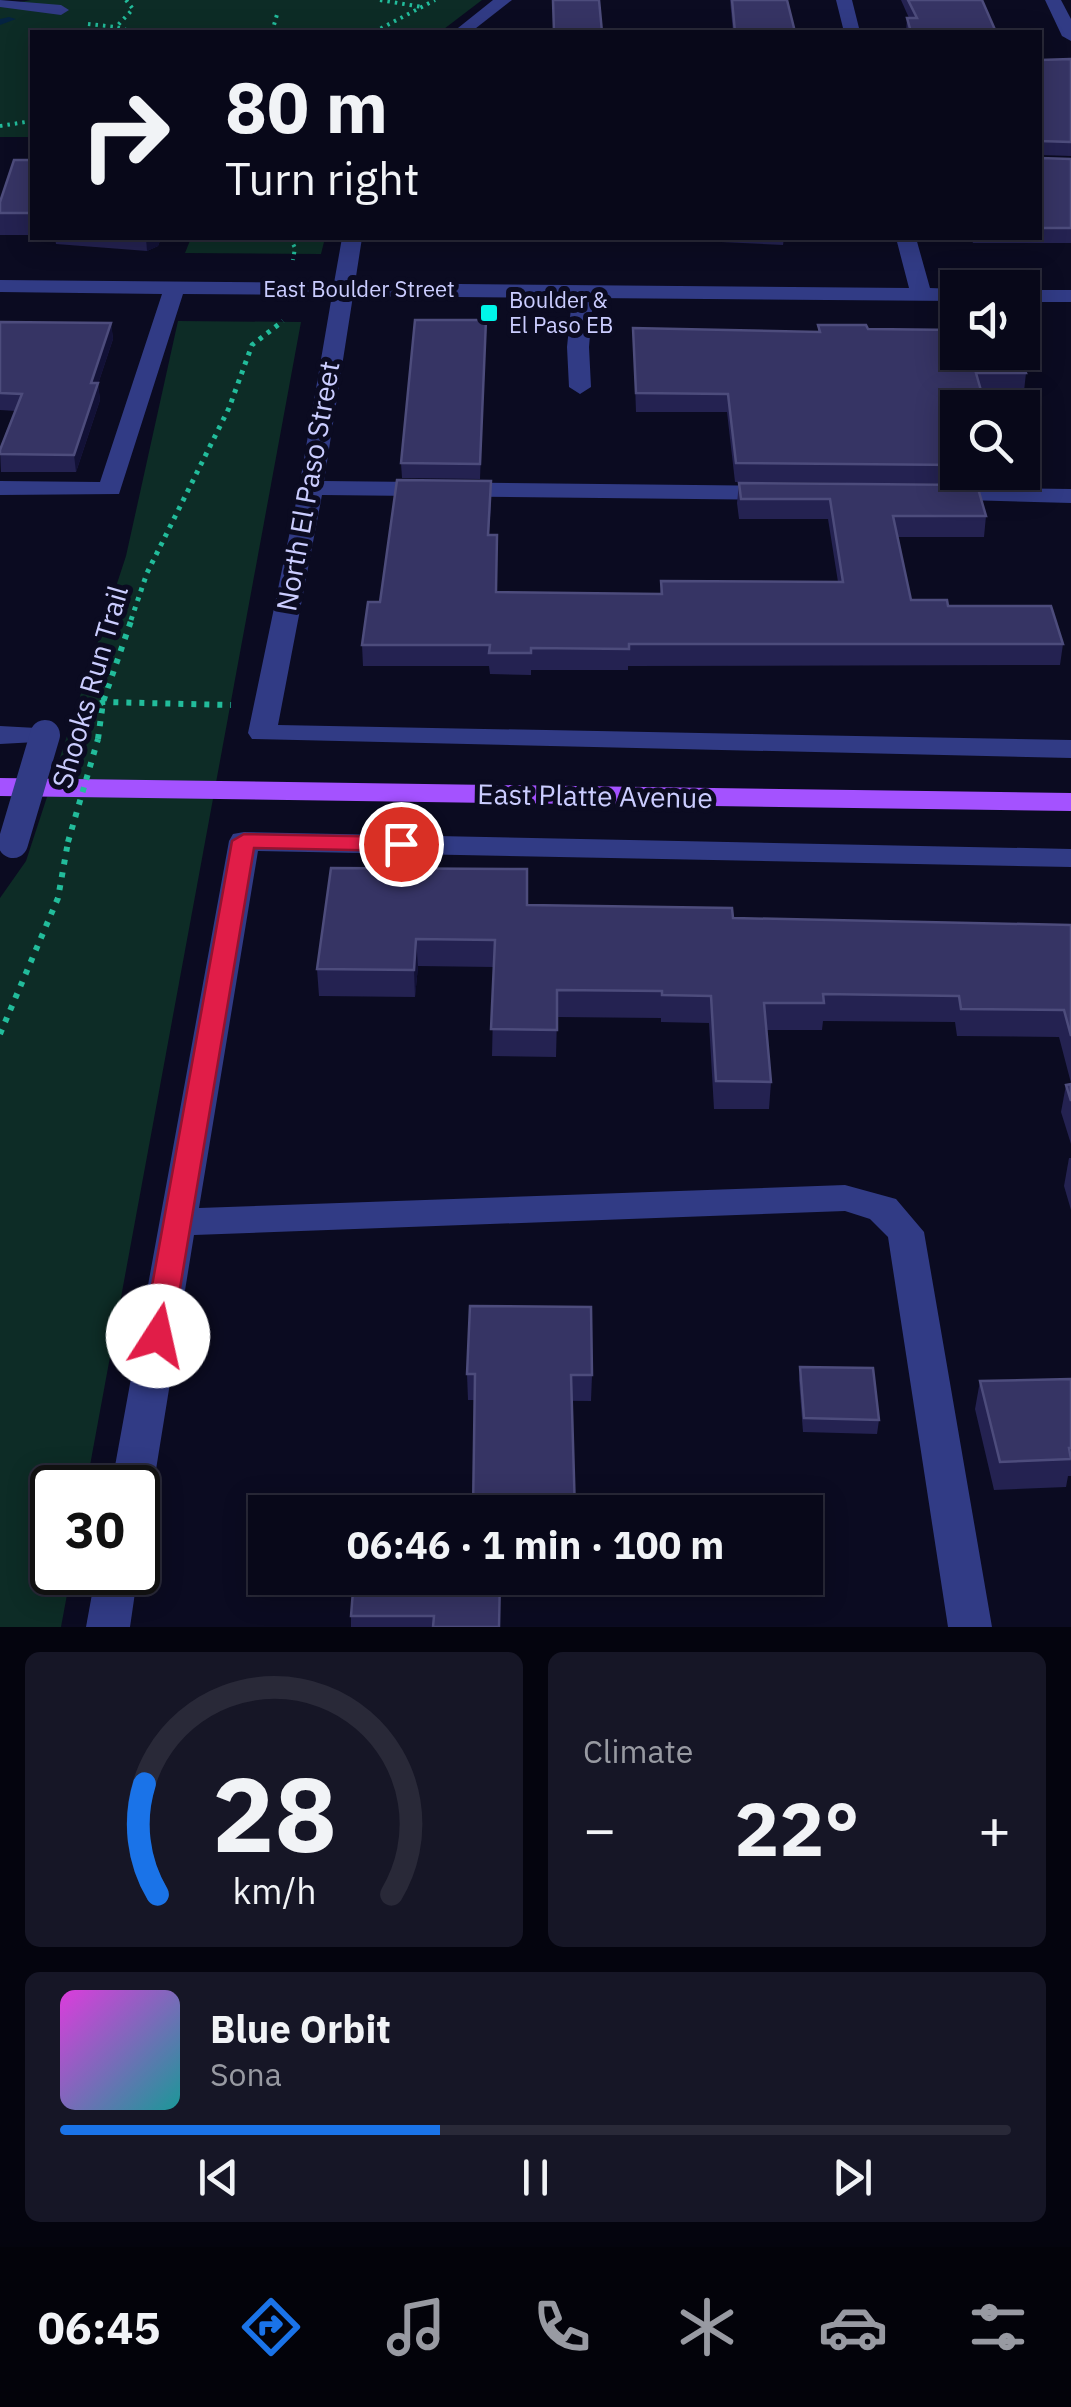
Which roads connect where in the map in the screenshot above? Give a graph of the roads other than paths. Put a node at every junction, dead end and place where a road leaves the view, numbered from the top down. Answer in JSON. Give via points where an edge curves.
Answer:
{"nodes":[{"id":1,"x":504,"y":0,"type":"edge"},
{"id":2,"x":844,"y":0,"type":"edge"},
{"id":3,"x":1053,"y":0,"type":"edge"},
{"id":4,"x":0,"y":2,"type":"edge"},
{"id":5,"x":61,"y":10,"type":"dead end"},
{"id":6,"x":464,"y":30,"type":"edge"},
{"id":7,"x":852,"y":30,"type":"edge"},
{"id":8,"x":1071,"y":36,"type":"edge"},
{"id":9,"x":352,"y":240,"type":"edge"},
{"id":10,"x":907,"y":240,"type":"edge"},
{"id":11,"x":0,"y":286,"type":"edge"},
{"id":12,"x":175,"y":288,"type":"junction"},
{"id":13,"x":343,"y":289,"type":"junction"},
{"id":14,"x":583,"y":290,"type":"junction"},
{"id":15,"x":921,"y":294,"type":"junction"},
{"id":16,"x":940,"y":295,"type":"edge"},
{"id":17,"x":1040,"y":296,"type":"edge"},
{"id":18,"x":1071,"y":296,"type":"edge"},
{"id":19,"x":580,"y":387,"type":"dead end"},
{"id":20,"x":0,"y":488,"type":"edge"},
{"id":21,"x":311,"y":488,"type":"junction"},
{"id":22,"x":796,"y":493,"type":"edge"},
{"id":23,"x":914,"y":494,"type":"edge"},
{"id":24,"x":1071,"y":496,"type":"edge"},
{"id":25,"x":0,"y":734,"type":"edge"},
{"id":26,"x":1071,"y":749,"type":"edge"},
{"id":27,"x":0,"y":787,"type":"edge"},
{"id":28,"x":1071,"y":802,"type":"edge"},
{"id":29,"x":6,"y":843,"type":"edge"},
{"id":30,"x":1071,"y":858,"type":"edge"},
{"id":31,"x":178,"y":1222,"type":"junction"},
{"id":32,"x":136,"y":1465,"type":"edge"},
{"id":33,"x":113,"y":1595,"type":"edge"},
{"id":34,"x":108,"y":1627,"type":"edge"},
{"id":35,"x":970,"y":1627,"type":"edge"}],
"edges":[{"from":1,"to":6,"type":"street"},
{"from":2,"to":7,"type":"street"},
{"from":3,"to":8,"type":"street"},
{"from":4,"to":5,"type":"street"},
{"from":9,"to":13,"type":"street","name":"North El Paso Street"},
{"from":10,"to":15,"type":"street"},
{"from":11,"to":12,"type":"street","name":"East Boulder Street"},
{"from":12,"to":13,"type":"street","name":"East Boulder Street"},
{"from":12,"to":20,"type":"street","via":[[110,489]]},
{"from":13,"to":14,"type":"street","name":"East Boulder Street"},
{"from":13,"to":21,"type":"street","name":"North El Paso Street"},
{"from":14,"to":15,"type":"street","name":"East Boulder Street"},
{"from":14,"to":19,"type":"street"},
{"from":15,"to":16,"type":"street","name":"East Boulder Street"},
{"from":17,"to":18,"type":"street"},
{"from":21,"to":22,"type":"street"},
{"from":21,"to":26,"type":"street","name":"North El Paso Street","via":[[265,720]]},
{"from":23,"to":24,"type":"street"},
{"from":25,"to":29,"type":"street","bridge":true,"via":[[44,735]]},
{"from":27,"to":28,"type":"main road","name":"East Platte Avenue"},
{"from":30,"to":31,"type":"street","via":[[244,841]]},
{"from":31,"to":32,"type":"street"},
{"from":31,"to":35,"type":"street","via":[[845,1198],[883,1209],[906,1232]]},
{"from":33,"to":34,"type":"street"}]}
